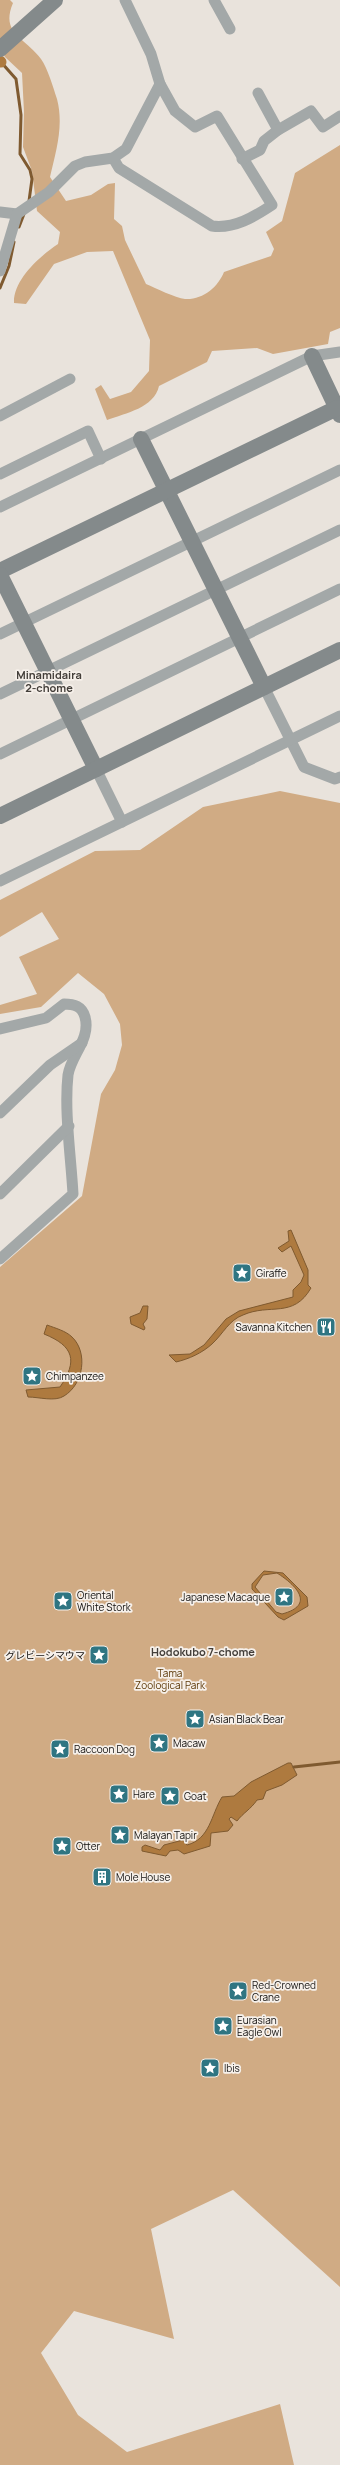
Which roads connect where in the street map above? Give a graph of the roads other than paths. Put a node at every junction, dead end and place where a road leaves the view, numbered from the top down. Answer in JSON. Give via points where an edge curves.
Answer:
{"nodes":[{"id":1,"x":55,"y":0,"type":"edge"},
{"id":2,"x":125,"y":0,"type":"edge"},
{"id":3,"x":214,"y":0,"type":"edge"},
{"id":4,"x":230,"y":30,"type":"dead end"},
{"id":5,"x":0,"y":49,"type":"edge"},
{"id":6,"x":160,"y":84,"type":"junction"},
{"id":7,"x":258,"y":93,"type":"dead end"},
{"id":8,"x":340,"y":116,"type":"edge"},
{"id":9,"x":278,"y":130,"type":"junction"},
{"id":10,"x":113,"y":158,"type":"junction"},
{"id":11,"x":242,"y":159,"type":"junction"},
{"id":12,"x":24,"y":210,"type":"junction"},
{"id":13,"x":0,"y":212,"type":"edge"},
{"id":14,"x":0,"y":271,"type":"edge"},
{"id":15,"x":340,"y":352,"type":"edge"},
{"id":16,"x":312,"y":356,"type":"junction"},
{"id":17,"x":70,"y":379,"type":"dead end"},
{"id":18,"x":338,"y":412,"type":"edge"},
{"id":19,"x":0,"y":416,"type":"edge"},
{"id":20,"x":142,"y":439,"type":"junction"},
{"id":21,"x":101,"y":459,"type":"junction"},
{"id":22,"x":340,"y":470,"type":"edge"},
{"id":23,"x":0,"y":474,"type":"edge"},
{"id":24,"x":167,"y":490,"type":"junction"},
{"id":25,"x":0,"y":507,"type":"edge"},
{"id":26,"x":340,"y":530,"type":"edge"},
{"id":27,"x":192,"y":540,"type":"junction"},
{"id":28,"x":0,"y":571,"type":"edge"},
{"id":29,"x":0,"y":575,"type":"edge"},
{"id":30,"x":216,"y":589,"type":"junction"},
{"id":31,"x":340,"y":589,"type":"edge"},
{"id":32,"x":23,"y":622,"type":"junction"},
{"id":33,"x":0,"y":634,"type":"edge"},
{"id":34,"x":240,"y":638,"type":"junction"},
{"id":35,"x":340,"y":650,"type":"edge"},
{"id":36,"x":47,"y":670,"type":"junction"},
{"id":37,"x":264,"y":687,"type":"junction"},
{"id":38,"x":0,"y":694,"type":"edge"},
{"id":39,"x":340,"y":716,"type":"edge"},
{"id":40,"x":71,"y":719,"type":"junction"},
{"id":41,"x":290,"y":740,"type":"junction"},
{"id":42,"x":0,"y":754,"type":"edge"},
{"id":43,"x":96,"y":769,"type":"junction"},
{"id":44,"x":338,"y":779,"type":"edge"},
{"id":45,"x":0,"y":816,"type":"edge"},
{"id":46,"x":122,"y":822,"type":"junction"},
{"id":47,"x":0,"y":881,"type":"edge"},
{"id":48,"x":0,"y":1029,"type":"edge"},
{"id":49,"x":82,"y":1043,"type":"junction"},
{"id":50,"x":0,"y":1112,"type":"edge"},
{"id":51,"x":69,"y":1126,"type":"junction"},
{"id":52,"x":1,"y":1193,"type":"edge"},
{"id":53,"x":0,"y":1259,"type":"edge"}],
"edges":[{"from":1,"to":5,"type":"street"},
{"from":2,"to":6,"type":"street","via":[[151,54]]},
{"from":3,"to":4,"type":"street"},
{"from":6,"to":10,"type":"street","via":[[126,149]]},
{"from":6,"to":11,"type":"street","via":[[176,111],[195,127],[217,116]]},
{"from":7,"to":9,"type":"street"},
{"from":8,"to":9,"type":"street","via":[[322,127],[311,111]]},
{"from":9,"to":11,"type":"street","via":[[264,141],[260,150]]},
{"from":10,"to":11,"type":"street","via":[[119,168],[212,226],[219,227],[251,219],[272,206]]},
{"from":10,"to":12,"type":"street","via":[[74,166],[49,192]]},
{"from":12,"to":13,"type":"street"},
{"from":12,"to":14,"type":"street"},
{"from":15,"to":16,"type":"street"},
{"from":16,"to":18,"type":"street"},
{"from":16,"to":20,"type":"street"},
{"from":17,"to":19,"type":"street"},
{"from":18,"to":24,"type":"street"},
{"from":20,"to":21,"type":"street"},
{"from":20,"to":24,"type":"street"},
{"from":21,"to":23,"type":"street","via":[[88,431]]},
{"from":21,"to":25,"type":"street"},
{"from":22,"to":27,"type":"street"},
{"from":24,"to":27,"type":"street"},
{"from":24,"to":28,"type":"street"},
{"from":26,"to":30,"type":"street"},
{"from":27,"to":30,"type":"street"},
{"from":27,"to":32,"type":"street"},
{"from":29,"to":32,"type":"street"},
{"from":30,"to":34,"type":"street"},
{"from":30,"to":36,"type":"street"},
{"from":31,"to":34,"type":"street"},
{"from":32,"to":33,"type":"street"},
{"from":32,"to":36,"type":"street"},
{"from":34,"to":37,"type":"street"},
{"from":34,"to":40,"type":"street"},
{"from":35,"to":37,"type":"street"},
{"from":36,"to":38,"type":"street"},
{"from":36,"to":40,"type":"street"},
{"from":37,"to":41,"type":"street"},
{"from":37,"to":43,"type":"street"},
{"from":39,"to":41,"type":"street"},
{"from":40,"to":42,"type":"street"},
{"from":40,"to":43,"type":"street"},
{"from":41,"to":44,"type":"street","via":[[304,767]]},
{"from":41,"to":46,"type":"street"},
{"from":43,"to":45,"type":"street"},
{"from":43,"to":46,"type":"street"},
{"from":46,"to":47,"type":"street"},
{"from":48,"to":49,"type":"street","via":[[46,1018],[64,1004],[74,1004],[81,1009],[85,1018],[86,1030]]},
{"from":49,"to":50,"type":"street","via":[[50,1065]]},
{"from":49,"to":51,"type":"street","via":[[68,1073]]},
{"from":51,"to":52,"type":"street"},
{"from":51,"to":53,"type":"street","via":[[73,1194]]}]}
